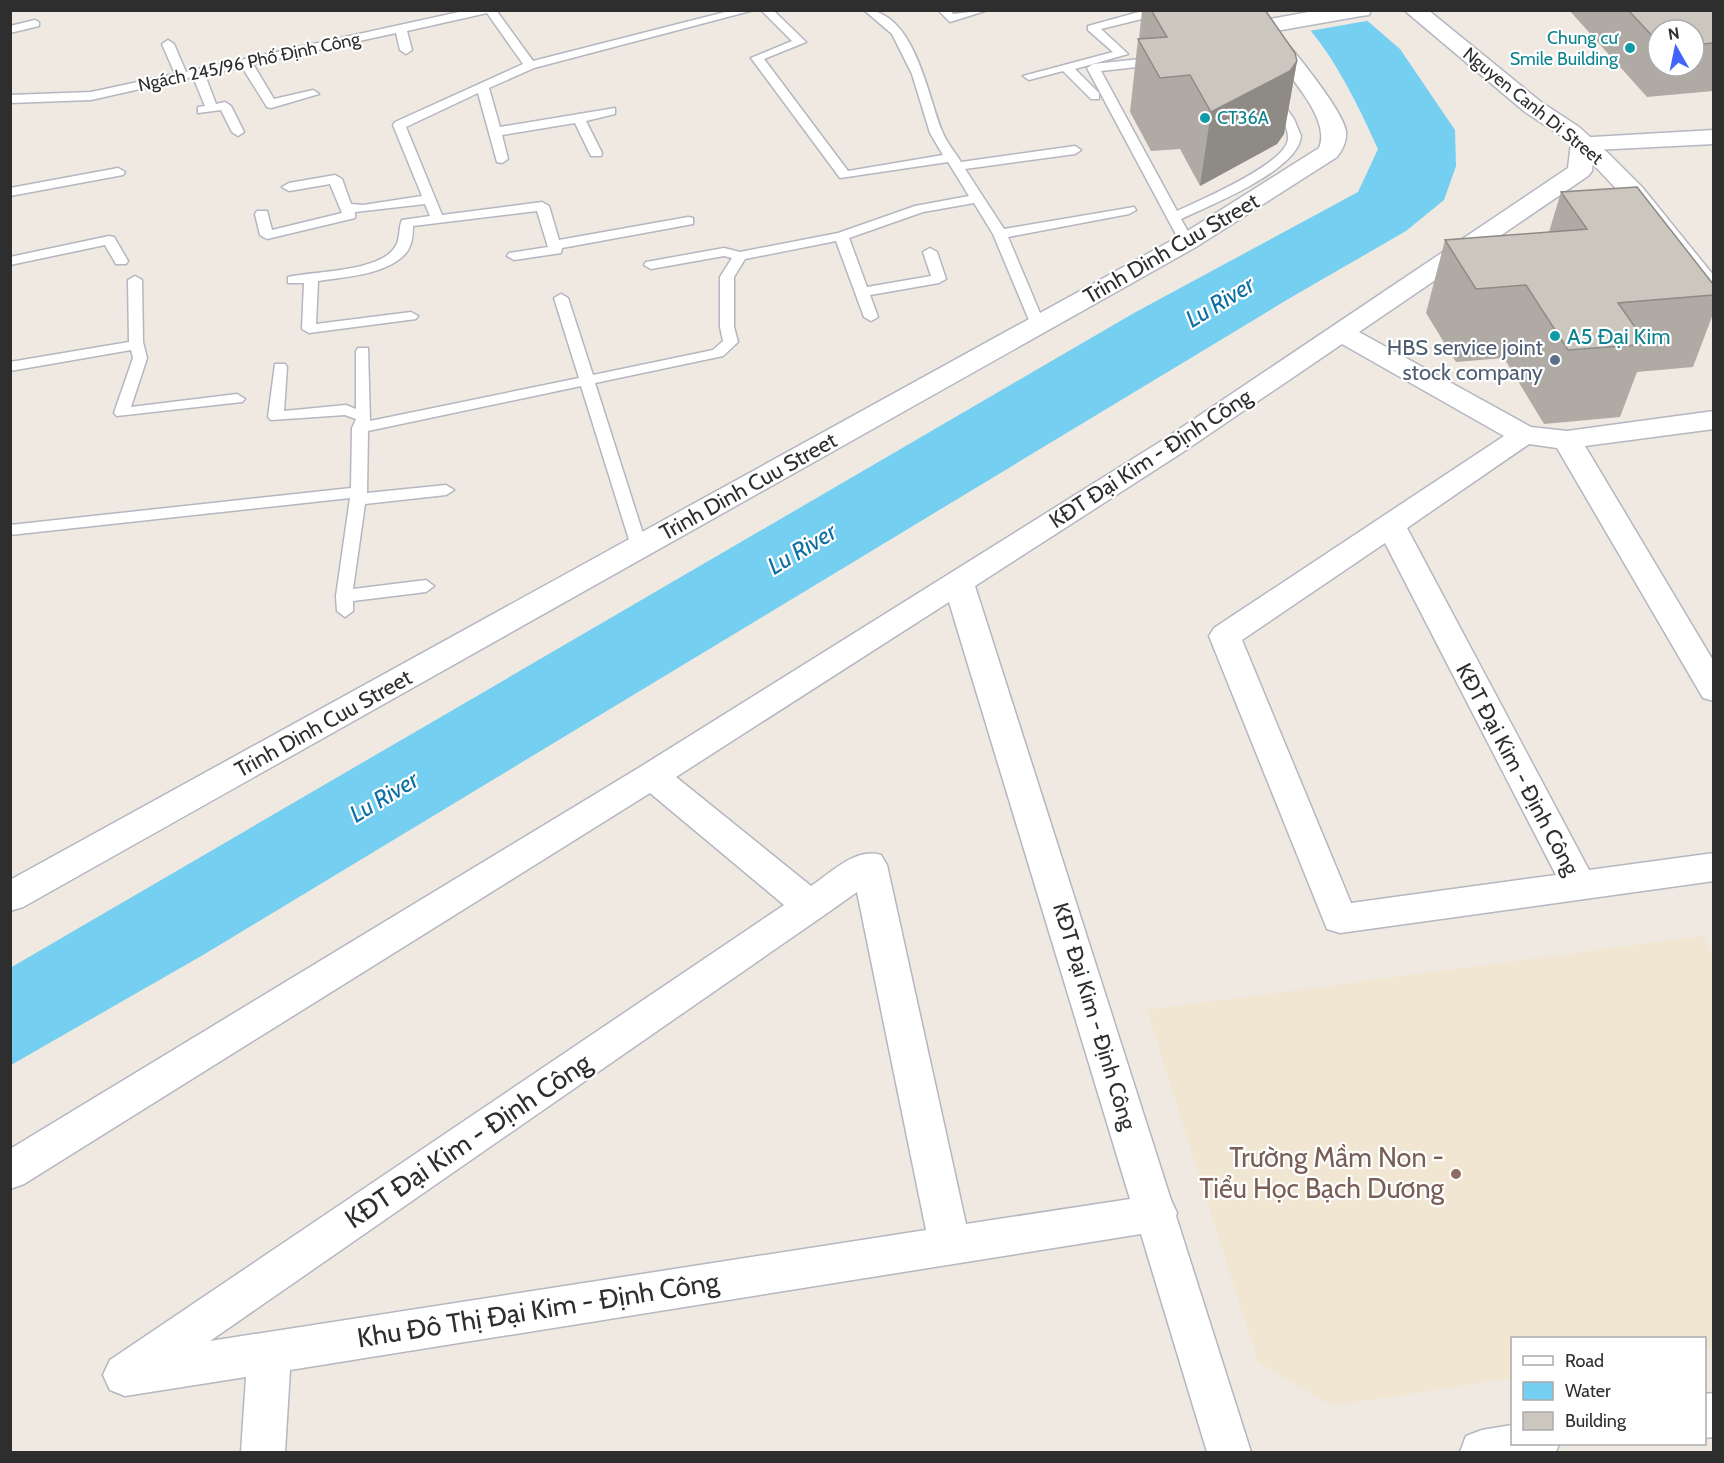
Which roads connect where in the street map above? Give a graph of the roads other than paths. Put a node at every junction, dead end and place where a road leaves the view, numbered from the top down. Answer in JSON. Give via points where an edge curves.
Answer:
{"nodes":[{"id":1,"x":488,"y":10,"type":"edge"},
{"id":2,"x":749,"y":10,"type":"edge"},
{"id":3,"x":766,"y":10,"type":"edge"},
{"id":4,"x":868,"y":10,"type":"edge"},
{"id":5,"x":943,"y":10,"type":"edge"},
{"id":6,"x":983,"y":10,"type":"edge"},
{"id":7,"x":1361,"y":10,"type":"edge"},
{"id":8,"x":1414,"y":10,"type":"edge"},
{"id":9,"x":1176,"y":22,"type":"edge"},
{"id":10,"x":35,"y":24,"type":"dead end"},
{"id":11,"x":401,"y":29,"type":"junction"},
{"id":12,"x":10,"y":30,"type":"edge"},
{"id":13,"x":1267,"y":31,"type":"edge"},
{"id":14,"x":168,"y":44,"type":"dead end"},
{"id":15,"x":406,"y":50,"type":"dead end"},
{"id":16,"x":1173,"y":60,"type":"edge"},
{"id":17,"x":245,"y":61,"type":"junction"},
{"id":18,"x":530,"y":65,"type":"junction"},
{"id":19,"x":1066,"y":67,"type":"junction"},
{"id":20,"x":197,"y":71,"type":"junction"},
{"id":21,"x":1029,"y":76,"type":"dead end"},
{"id":22,"x":182,"y":77,"type":"junction"},
{"id":23,"x":483,"y":87,"type":"junction"},
{"id":24,"x":1269,"y":91,"type":"edge"},
{"id":25,"x":313,"y":94,"type":"dead end"},
{"id":26,"x":1095,"y":96,"type":"dead end"},
{"id":27,"x":10,"y":99,"type":"edge"},
{"id":28,"x":610,"y":111,"type":"dead end"},
{"id":29,"x":579,"y":118,"type":"junction"},
{"id":30,"x":238,"y":132,"type":"dead end"},
{"id":31,"x":494,"y":132,"type":"junction"},
{"id":32,"x":1713,"y":136,"type":"edge"},
{"id":33,"x":1583,"y":143,"type":"junction"},
{"id":34,"x":1074,"y":150,"type":"dead end"},
{"id":35,"x":596,"y":153,"type":"dead end"},
{"id":36,"x":502,"y":159,"type":"dead end"},
{"id":37,"x":955,"y":161,"type":"junction"},
{"id":38,"x":118,"y":172,"type":"dead end"},
{"id":39,"x":289,"y":187,"type":"dead end"},
{"id":40,"x":10,"y":192,"type":"edge"},
{"id":41,"x":978,"y":198,"type":"junction"},
{"id":42,"x":431,"y":199,"type":"junction"},
{"id":43,"x":346,"y":207,"type":"junction"},
{"id":44,"x":1129,"y":210,"type":"dead end"},
{"id":45,"x":262,"y":214,"type":"dead end"},
{"id":46,"x":437,"y":218,"type":"junction"},
{"id":47,"x":688,"y":221,"type":"dead end"},
{"id":48,"x":1181,"y":230,"type":"junction"},
{"id":49,"x":1000,"y":234,"type":"junction"},
{"id":50,"x":841,"y":236,"type":"junction"},
{"id":51,"x":554,"y":245,"type":"junction"},
{"id":52,"x":930,"y":252,"type":"dead end"},
{"id":53,"x":514,"y":256,"type":"dead end"},
{"id":54,"x":740,"y":256,"type":"junction"},
{"id":55,"x":10,"y":261,"type":"edge"},
{"id":56,"x":121,"y":261,"type":"dead end"},
{"id":57,"x":651,"y":265,"type":"dead end"},
{"id":58,"x":311,"y":278,"type":"junction"},
{"id":59,"x":293,"y":279,"type":"dead end"},
{"id":60,"x":135,"y":280,"type":"dead end"},
{"id":61,"x":864,"y":292,"type":"junction"},
{"id":62,"x":1713,"y":293,"type":"edge"},
{"id":63,"x":561,"y":298,"type":"dead end"},
{"id":64,"x":411,"y":316,"type":"dead end"},
{"id":65,"x":871,"y":317,"type":"dead end"},
{"id":66,"x":1038,"y":325,"type":"junction"},
{"id":67,"x":1340,"y":332,"type":"junction"},
{"id":68,"x":137,"y":345,"type":"junction"},
{"id":69,"x":363,"y":351,"type":"dead end"},
{"id":70,"x":10,"y":367,"type":"edge"},
{"id":71,"x":280,"y":367,"type":"dead end"},
{"id":72,"x":589,"y":382,"type":"junction"},
{"id":73,"x":237,"y":399,"type":"dead end"},
{"id":74,"x":1713,"y":420,"type":"edge"},
{"id":75,"x":362,"y":423,"type":"junction"},
{"id":76,"x":1524,"y":435,"type":"junction"},
{"id":77,"x":1567,"y":440,"type":"junction"},
{"id":78,"x":446,"y":490,"type":"dead end"},
{"id":79,"x":359,"y":496,"type":"junction"},
{"id":80,"x":1390,"y":524,"type":"junction"},
{"id":81,"x":10,"y":530,"type":"edge"},
{"id":82,"x":639,"y":546,"type":"junction"},
{"id":83,"x":958,"y":580,"type":"junction"},
{"id":84,"x":426,"y":586,"type":"dead end"},
{"id":85,"x":1713,"y":690,"type":"edge"},
{"id":86,"x":652,"y":776,"type":"junction"},
{"id":87,"x":1713,"y":867,"type":"edge"},
{"id":88,"x":1579,"y":886,"type":"junction"},
{"id":89,"x":10,"y":897,"type":"edge"},
{"id":90,"x":810,"y":906,"type":"junction"},
{"id":91,"x":10,"y":1171,"type":"edge"},
{"id":92,"x":1157,"y":1213,"type":"junction"},
{"id":93,"x":950,"y":1245,"type":"junction"},
{"id":94,"x":269,"y":1353,"type":"junction"},
{"id":95,"x":125,"y":1376,"type":"joint"},
{"id":96,"x":1525,"y":1445,"type":"edge"},
{"id":97,"x":263,"y":1452,"type":"edge"},
{"id":98,"x":1229,"y":1452,"type":"edge"},
{"id":99,"x":1482,"y":1452,"type":"edge"}],
"edges":[{"from":1,"to":11,"type":"lane","name":"Ngách 245/96 Phố Định Công"},
{"from":1,"to":18,"type":"lane"},
{"from":2,"to":18,"type":"lane"},
{"from":3,"to":37,"type":"lane","via":[[800,42],[757,58],[845,175]]},
{"from":4,"to":37,"type":"lane","via":[[897,32],[918,74],[936,133]]},
{"from":5,"to":6,"type":"lane","via":[[950,18]]},
{"from":7,"to":13,"type":"street"},
{"from":8,"to":33,"type":"street","name":"Nguyen Canh Di Street"},
{"from":9,"to":19,"type":"lane","via":[[1162,10],[1092,28],[1122,54]]},
{"from":10,"to":12,"type":"lane"},
{"from":11,"to":15,"type":"lane"},
{"from":11,"to":17,"type":"lane","name":"Ngách 245/96 Phố Định Công"},
{"from":13,"to":48,"type":"street","name":"Trinh Dinh Cuu Street","via":[[1334,129],[1329,152]]},
{"from":14,"to":22,"type":"lane"},
{"from":16,"to":48,"type":"lane","via":[[1093,68]]},
{"from":17,"to":20,"type":"lane","name":"Ngách 245/96 Phố Định Công"},
{"from":17,"to":25,"type":"lane","via":[[272,104]]},
{"from":18,"to":23,"type":"lane"},
{"from":19,"to":21,"type":"lane"},
{"from":19,"to":26,"type":"lane"},
{"from":20,"to":22,"type":"lane","name":"Ngách 245/96 Phố Định Công"},
{"from":20,"to":30,"type":"lane","via":[[207,109],[225,106]]},
{"from":22,"to":27,"type":"lane","name":"Ngách 245/96 Phố Định Công","via":[[91,96]]},
{"from":23,"to":31,"type":"lane"},
{"from":23,"to":42,"type":"lane","via":[[399,125]]},
{"from":24,"to":48,"type":"lane","via":[[1293,129],[1294,143],[1289,154]]},
{"from":28,"to":29,"type":"lane"},
{"from":29,"to":31,"type":"lane"},
{"from":29,"to":35,"type":"lane"},
{"from":31,"to":36,"type":"lane"},
{"from":32,"to":33,"type":"street"},
{"from":33,"to":62,"type":"street","name":"Nguyen Canh Di Street","via":[[1633,192]]},
{"from":33,"to":67,"type":"street","name":"KĐT Đại Kim - Định Công","via":[[1580,171]]},
{"from":34,"to":37,"type":"lane"},
{"from":37,"to":41,"type":"lane"},
{"from":38,"to":40,"type":"lane"},
{"from":39,"to":43,"type":"lane","via":[[335,179]]},
{"from":41,"to":49,"type":"lane"},
{"from":41,"to":50,"type":"lane","via":[[920,208]]},
{"from":42,"to":43,"type":"lane","via":[[363,209]]},
{"from":42,"to":46,"type":"lane"},
{"from":43,"to":45,"type":"lane","via":[[350,215],[267,235]]},
{"from":44,"to":49,"type":"lane"},
{"from":46,"to":51,"type":"lane","via":[[542,206]]},
{"from":46,"to":58,"type":"lane","via":[[407,223],[406,240],[399,252],[384,262]]},
{"from":47,"to":51,"type":"lane"},
{"from":48,"to":66,"type":"street","name":"Trinh Dinh Cuu Street"},
{"from":49,"to":66,"type":"lane"},
{"from":50,"to":54,"type":"lane"},
{"from":50,"to":61,"type":"lane"},
{"from":51,"to":53,"type":"lane","via":[[556,250]]},
{"from":52,"to":61,"type":"lane","via":[[939,279]]},
{"from":54,"to":57,"type":"lane","via":[[724,252]]},
{"from":54,"to":72,"type":"lane","via":[[727,277],[727,327],[731,342],[718,353]]},
{"from":55,"to":56,"type":"lane","via":[[109,240]]},
{"from":58,"to":59,"type":"lane"},
{"from":58,"to":64,"type":"lane","via":[[309,329]]},
{"from":60,"to":68,"type":"lane"},
{"from":61,"to":65,"type":"lane"},
{"from":63,"to":72,"type":"lane"},
{"from":66,"to":82,"type":"street","name":"Trinh Dinh Cuu Street"},
{"from":67,"to":76,"type":"street"},
{"from":67,"to":83,"type":"street","name":"KĐT Đại Kim - Định Công","via":[[1173,446]]},
{"from":68,"to":70,"type":"lane"},
{"from":68,"to":73,"type":"lane","via":[[140,358],[122,413]]},
{"from":69,"to":75,"type":"lane"},
{"from":71,"to":75,"type":"lane","via":[[276,417],[346,410]]},
{"from":72,"to":75,"type":"lane"},
{"from":72,"to":82,"type":"lane"},
{"from":74,"to":77,"type":"street"},
{"from":75,"to":79,"type":"lane"},
{"from":76,"to":77,"type":"street"},
{"from":76,"to":80,"type":"street","name":"KĐT Đại Kim - Định Công"},
{"from":77,"to":85,"type":"street"},
{"from":78,"to":79,"type":"lane"},
{"from":79,"to":81,"type":"lane"},
{"from":79,"to":84,"type":"lane","via":[[344,604]]},
{"from":80,"to":88,"type":"street","name":"KĐT Đại Kim - Định Công"},
{"from":80,"to":88,"type":"street","name":"KĐT Đại Kim - Định Công","via":[[1225,636],[1340,919]]},
{"from":82,"to":89,"type":"street","name":"Trinh Dinh Cuu Street"},
{"from":83,"to":86,"type":"street","name":"KĐT Đại Kim - Định Công"},
{"from":83,"to":92,"type":"street","name":"KĐT Đại Kim - Định Công"},
{"from":86,"to":90,"type":"street"},
{"from":86,"to":91,"type":"street","name":"KĐT Đại Kim - Định Công"},
{"from":87,"to":88,"type":"street","name":"KĐT Đại Kim - Định Công"},
{"from":90,"to":93,"type":"street","name":"KĐT Đại Kim - Định Công","via":[[869,865]]},
{"from":90,"to":95,"type":"street","name":"KĐT Đại Kim - Định Công"},
{"from":92,"to":93,"type":"street","name":"Khu Đô Thị Đại Kim - Định Công"},
{"from":92,"to":98,"type":"street","name":"KĐT Đại Kim - Định Công"},
{"from":93,"to":94,"type":"street","name":"Khu Đô Thị Đại Kim - Định Công"},
{"from":94,"to":95,"type":"street","name":"Khu Đô Thị Đại Kim - Định Công"},
{"from":94,"to":97,"type":"street"},
{"from":96,"to":99,"type":"street"}]}
